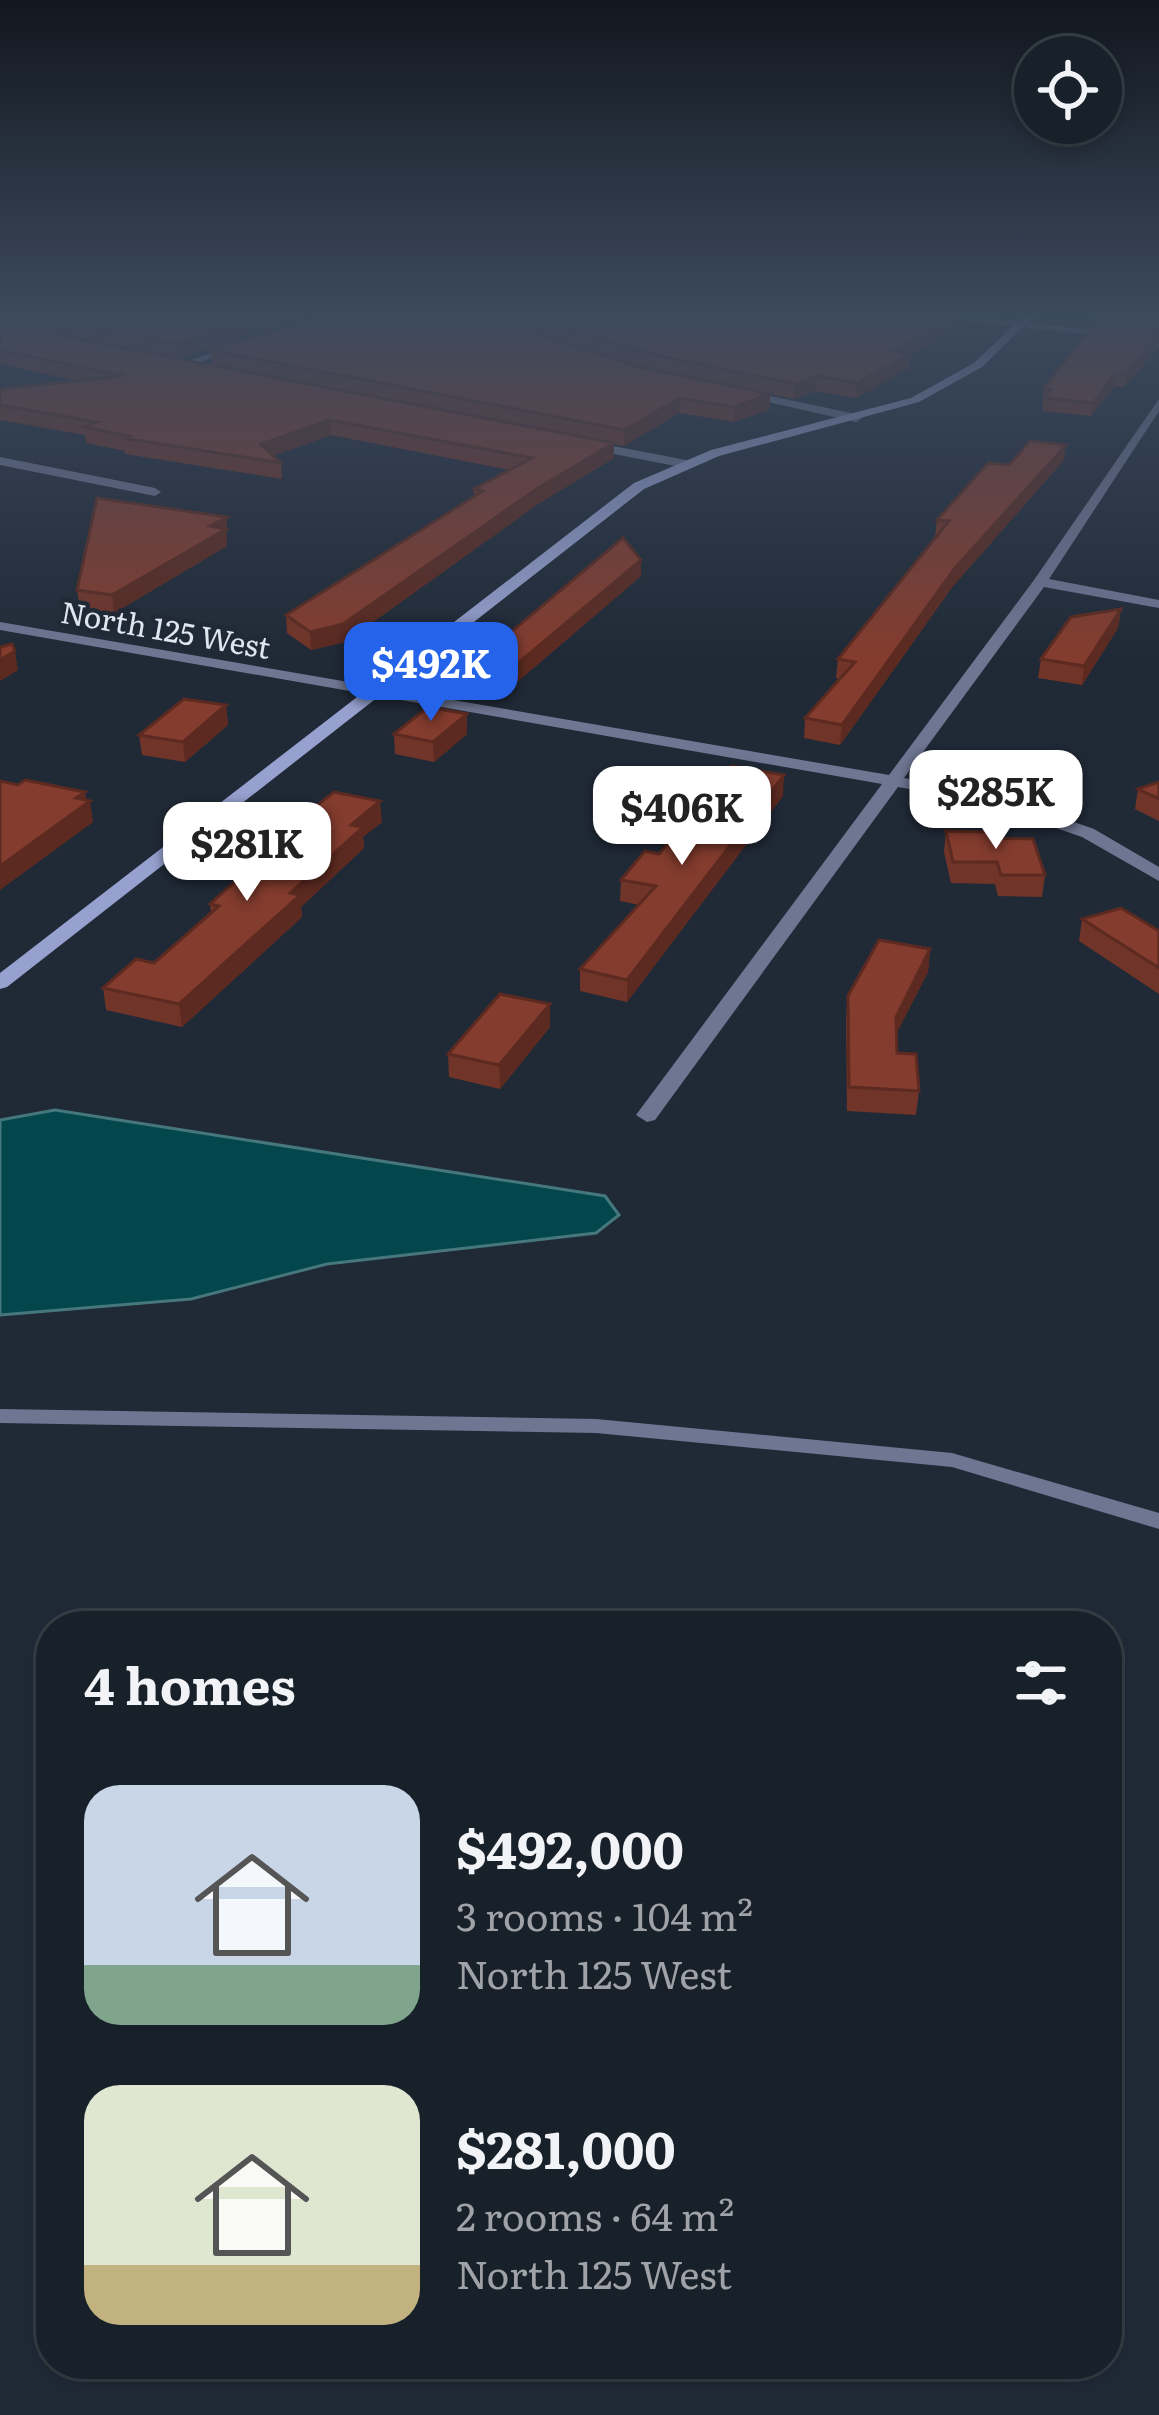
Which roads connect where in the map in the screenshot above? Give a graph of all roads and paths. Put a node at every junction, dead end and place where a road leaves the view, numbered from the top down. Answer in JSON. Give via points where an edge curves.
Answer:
{"nodes":[{"id":1,"x":816,"y":429,"type":"edge"},
{"id":2,"x":1145,"y":429,"type":"edge"},
{"id":3,"x":567,"y":441,"type":"edge"},
{"id":4,"x":0,"y":460,"type":"edge"},
{"id":5,"x":686,"y":464,"type":"junction"},
{"id":6,"x":155,"y":492,"type":"dead end"},
{"id":7,"x":1040,"y":582,"type":"junction"},
{"id":8,"x":1159,"y":604,"type":"edge"},
{"id":9,"x":0,"y":626,"type":"edge"},
{"id":10,"x":374,"y":691,"type":"junction"},
{"id":11,"x":891,"y":778,"type":"junction"},
{"id":12,"x":1159,"y":875,"type":"edge"},
{"id":13,"x":0,"y":983,"type":"edge"},
{"id":14,"x":647,"y":1114,"type":"dead end"},
{"id":15,"x":0,"y":1416,"type":"edge"},
{"id":16,"x":1159,"y":1521,"type":"edge"}],
"edges":[{"from":1,"to":5,"type":"street"},
{"from":2,"to":7,"type":"street"},
{"from":3,"to":5,"type":"street"},
{"from":4,"to":6,"type":"street"},
{"from":5,"to":10,"type":"street","via":[[609,507]]},
{"from":7,"to":8,"type":"street"},
{"from":7,"to":11,"type":"street"},
{"from":9,"to":10,"type":"street","name":"North 125 West"},
{"from":10,"to":11,"type":"street","name":"North 125 West"},
{"from":10,"to":13,"type":"street"},
{"from":11,"to":12,"type":"street","name":"North 125 West","via":[[1039,812]]},
{"from":11,"to":14,"type":"street"},
{"from":15,"to":16,"type":"lane","via":[[620,1428],[952,1460]]}]}
